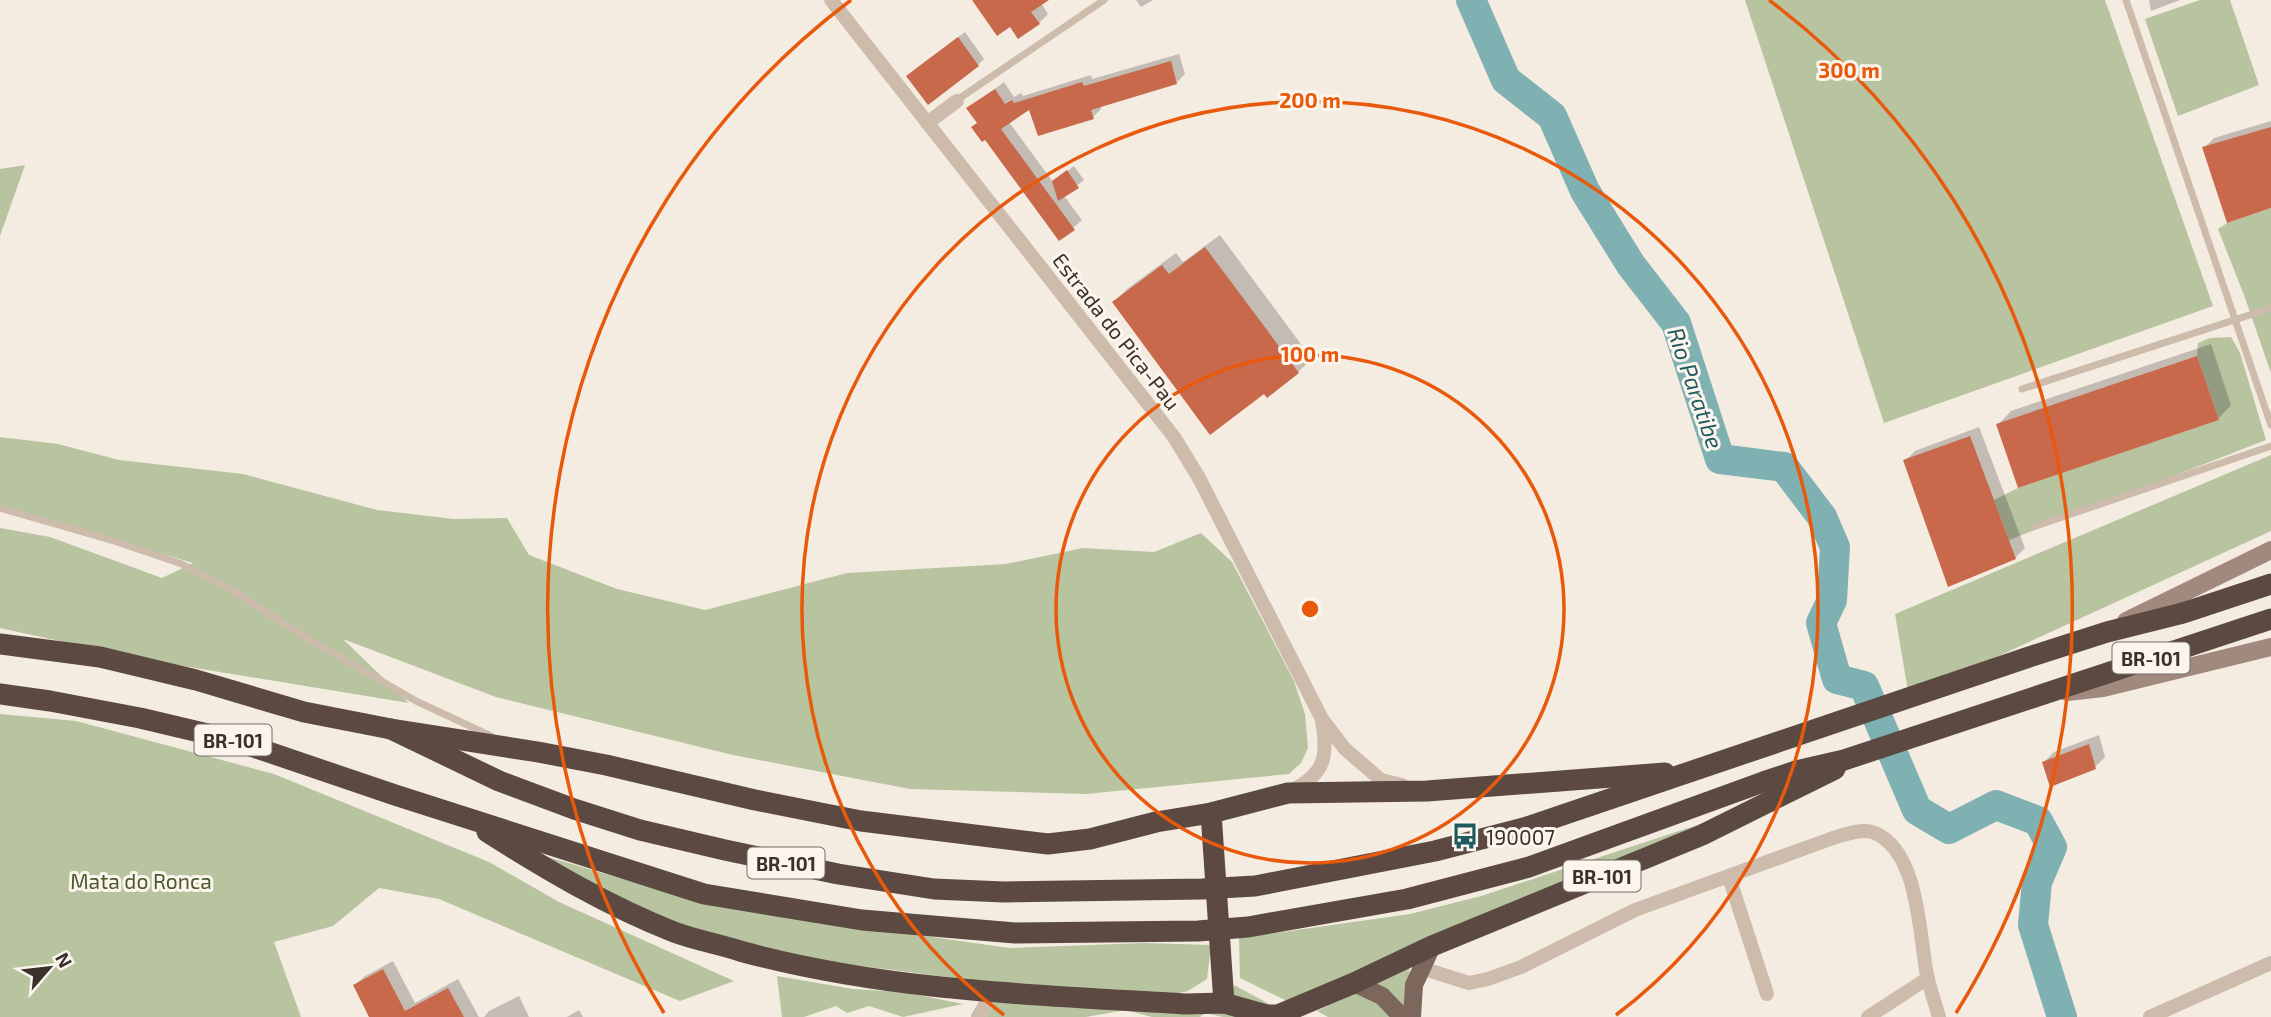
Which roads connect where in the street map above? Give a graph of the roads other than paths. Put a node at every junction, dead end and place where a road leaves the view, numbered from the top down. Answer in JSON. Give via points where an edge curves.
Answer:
{"nodes":[{"id":1,"x":831,"y":0,"type":"edge"},
{"id":2,"x":1104,"y":0,"type":"edge"},
{"id":3,"x":2126,"y":0,"type":"edge"},
{"id":4,"x":957,"y":101,"type":"joint"},
{"id":5,"x":928,"y":123,"type":"junction"},
{"id":6,"x":2271,"y":308,"type":"edge"},
{"id":7,"x":2235,"y":320,"type":"junction"},
{"id":8,"x":2022,"y":389,"type":"dead end"},
{"id":9,"x":2271,"y":425,"type":"edge"},
{"id":10,"x":2271,"y":446,"type":"edge"},
{"id":11,"x":0,"y":508,"type":"edge"},
{"id":12,"x":2033,"y":527,"type":"dead end"},
{"id":13,"x":2271,"y":551,"type":"edge"},
{"id":14,"x":2271,"y":584,"type":"edge"},
{"id":15,"x":2271,"y":619,"type":"edge"},
{"id":16,"x":2107,"y":632,"type":"junction"},
{"id":17,"x":0,"y":644,"type":"edge"},
{"id":18,"x":2271,"y":647,"type":"edge"},
{"id":19,"x":0,"y":694,"type":"edge"},
{"id":20,"x":2032,"y":696,"type":"junction"},
{"id":21,"x":1322,"y":719,"type":"junction"},
{"id":22,"x":391,"y":729,"type":"junction"},
{"id":23,"x":538,"y":752,"type":"junction"},
{"id":24,"x":1844,"y":760,"type":"junction"},
{"id":25,"x":1697,"y":770,"type":"junction"},
{"id":26,"x":1427,"y":791,"type":"junction"},
{"id":27,"x":1288,"y":793,"type":"junction"},
{"id":28,"x":1211,"y":813,"type":"junction"},
{"id":29,"x":459,"y":815,"type":"junction"},
{"id":30,"x":1730,"y":877,"type":"junction"},
{"id":31,"x":1432,"y":946,"type":"junction"},
{"id":32,"x":2271,"y":963,"type":"edge"},
{"id":33,"x":1421,"y":968,"type":"junction"},
{"id":34,"x":1928,"y":978,"type":"junction"},
{"id":35,"x":1354,"y":983,"type":"junction"},
{"id":36,"x":994,"y":990,"type":"junction"},
{"id":37,"x":1767,"y":994,"type":"dead end"},
{"id":38,"x":1223,"y":1003,"type":"junction"},
{"id":39,"x":1293,"y":1015,"type":"edge"},
{"id":40,"x":978,"y":1017,"type":"edge"},
{"id":41,"x":1402,"y":1017,"type":"edge"},
{"id":42,"x":1412,"y":1017,"type":"edge"},
{"id":43,"x":1868,"y":1017,"type":"edge"},
{"id":44,"x":1939,"y":1017,"type":"edge"},
{"id":45,"x":2150,"y":1017,"type":"edge"}],
"edges":[{"from":1,"to":5,"type":"street","name":"Estrada do Pica-Pau"},
{"from":2,"to":4,"type":"lane"},
{"from":3,"to":7,"type":"lane"},
{"from":4,"to":5,"type":"street"},
{"from":5,"to":21,"type":"street","name":"Estrada do Pica-Pau","via":[[1174,437]]},
{"from":6,"to":7,"type":"lane"},
{"from":7,"to":8,"type":"lane"},
{"from":7,"to":9,"type":"lane"},
{"from":10,"to":12,"type":"lane"},
{"from":11,"to":23,"type":"lane","via":[[182,564],[416,701],[498,740]]},
{"from":13,"to":16,"type":"main road"},
{"from":14,"to":16,"type":"highway","number":"BR-101"},
{"from":15,"to":20,"type":"highway","number":"BR-101"},
{"from":16,"to":25,"type":"highway","number":"BR-101"},
{"from":17,"to":22,"type":"highway","number":"BR-101","via":[[100,657],[304,712]]},
{"from":18,"to":20,"type":"main road","via":[[2103,688]]},
{"from":19,"to":29,"type":"highway","number":"BR-101","via":[[140,718],[233,740]]},
{"from":20,"to":24,"type":"highway","number":"BR-101"},
{"from":21,"to":26,"type":"street","name":"Estrada do Pica-Pau","via":[[1345,748],[1381,780]]},
{"from":21,"to":27,"type":"street","name":"Estrada do Pica-Pau","via":[[1326,747],[1322,763],[1310,781]]},
{"from":22,"to":23,"type":"highway"},
{"from":22,"to":25,"type":"highway","number":"BR-101","via":[[499,781],[640,830],[838,874],[933,889],[1004,892],[1255,886],[1435,851],[1524,828]]},
{"from":23,"to":28,"type":"highway","via":[[861,821],[1048,844]]},
{"from":24,"to":29,"type":"highway","number":"BR-101","via":[[1763,782],[1530,867],[1407,900],[1198,931],[1016,933],[862,920],[704,894]]},
{"from":24,"to":31,"type":"highway","number":"BR-101","via":[[1824,776],[1702,835]]},
{"from":25,"to":26,"type":"highway"},
{"from":26,"to":27,"type":"highway"},
{"from":27,"to":28,"type":"highway"},
{"from":28,"to":38,"type":"highway"},
{"from":29,"to":36,"type":"highway","via":[[581,888],[677,933],[831,973],[945,989]]},
{"from":30,"to":33,"type":"street","via":[[1634,910],[1488,979],[1469,984]]},
{"from":30,"to":34,"type":"street","via":[[1833,838],[1873,832],[1898,853],[1908,871]]},
{"from":30,"to":37,"type":"street"},
{"from":31,"to":33,"type":"main road"},
{"from":31,"to":35,"type":"highway","number":"BR-101"},
{"from":32,"to":45,"type":"street"},
{"from":33,"to":42,"type":"main road","via":[[1414,985]]},
{"from":34,"to":43,"type":"street"},
{"from":34,"to":44,"type":"street"},
{"from":35,"to":39,"type":"highway"},
{"from":35,"to":41,"type":"main road","via":[[1382,996]]},
{"from":36,"to":38,"type":"highway"},
{"from":36,"to":40,"type":"street"},
{"from":38,"to":39,"type":"highway","via":[[1268,1015]]}]}
